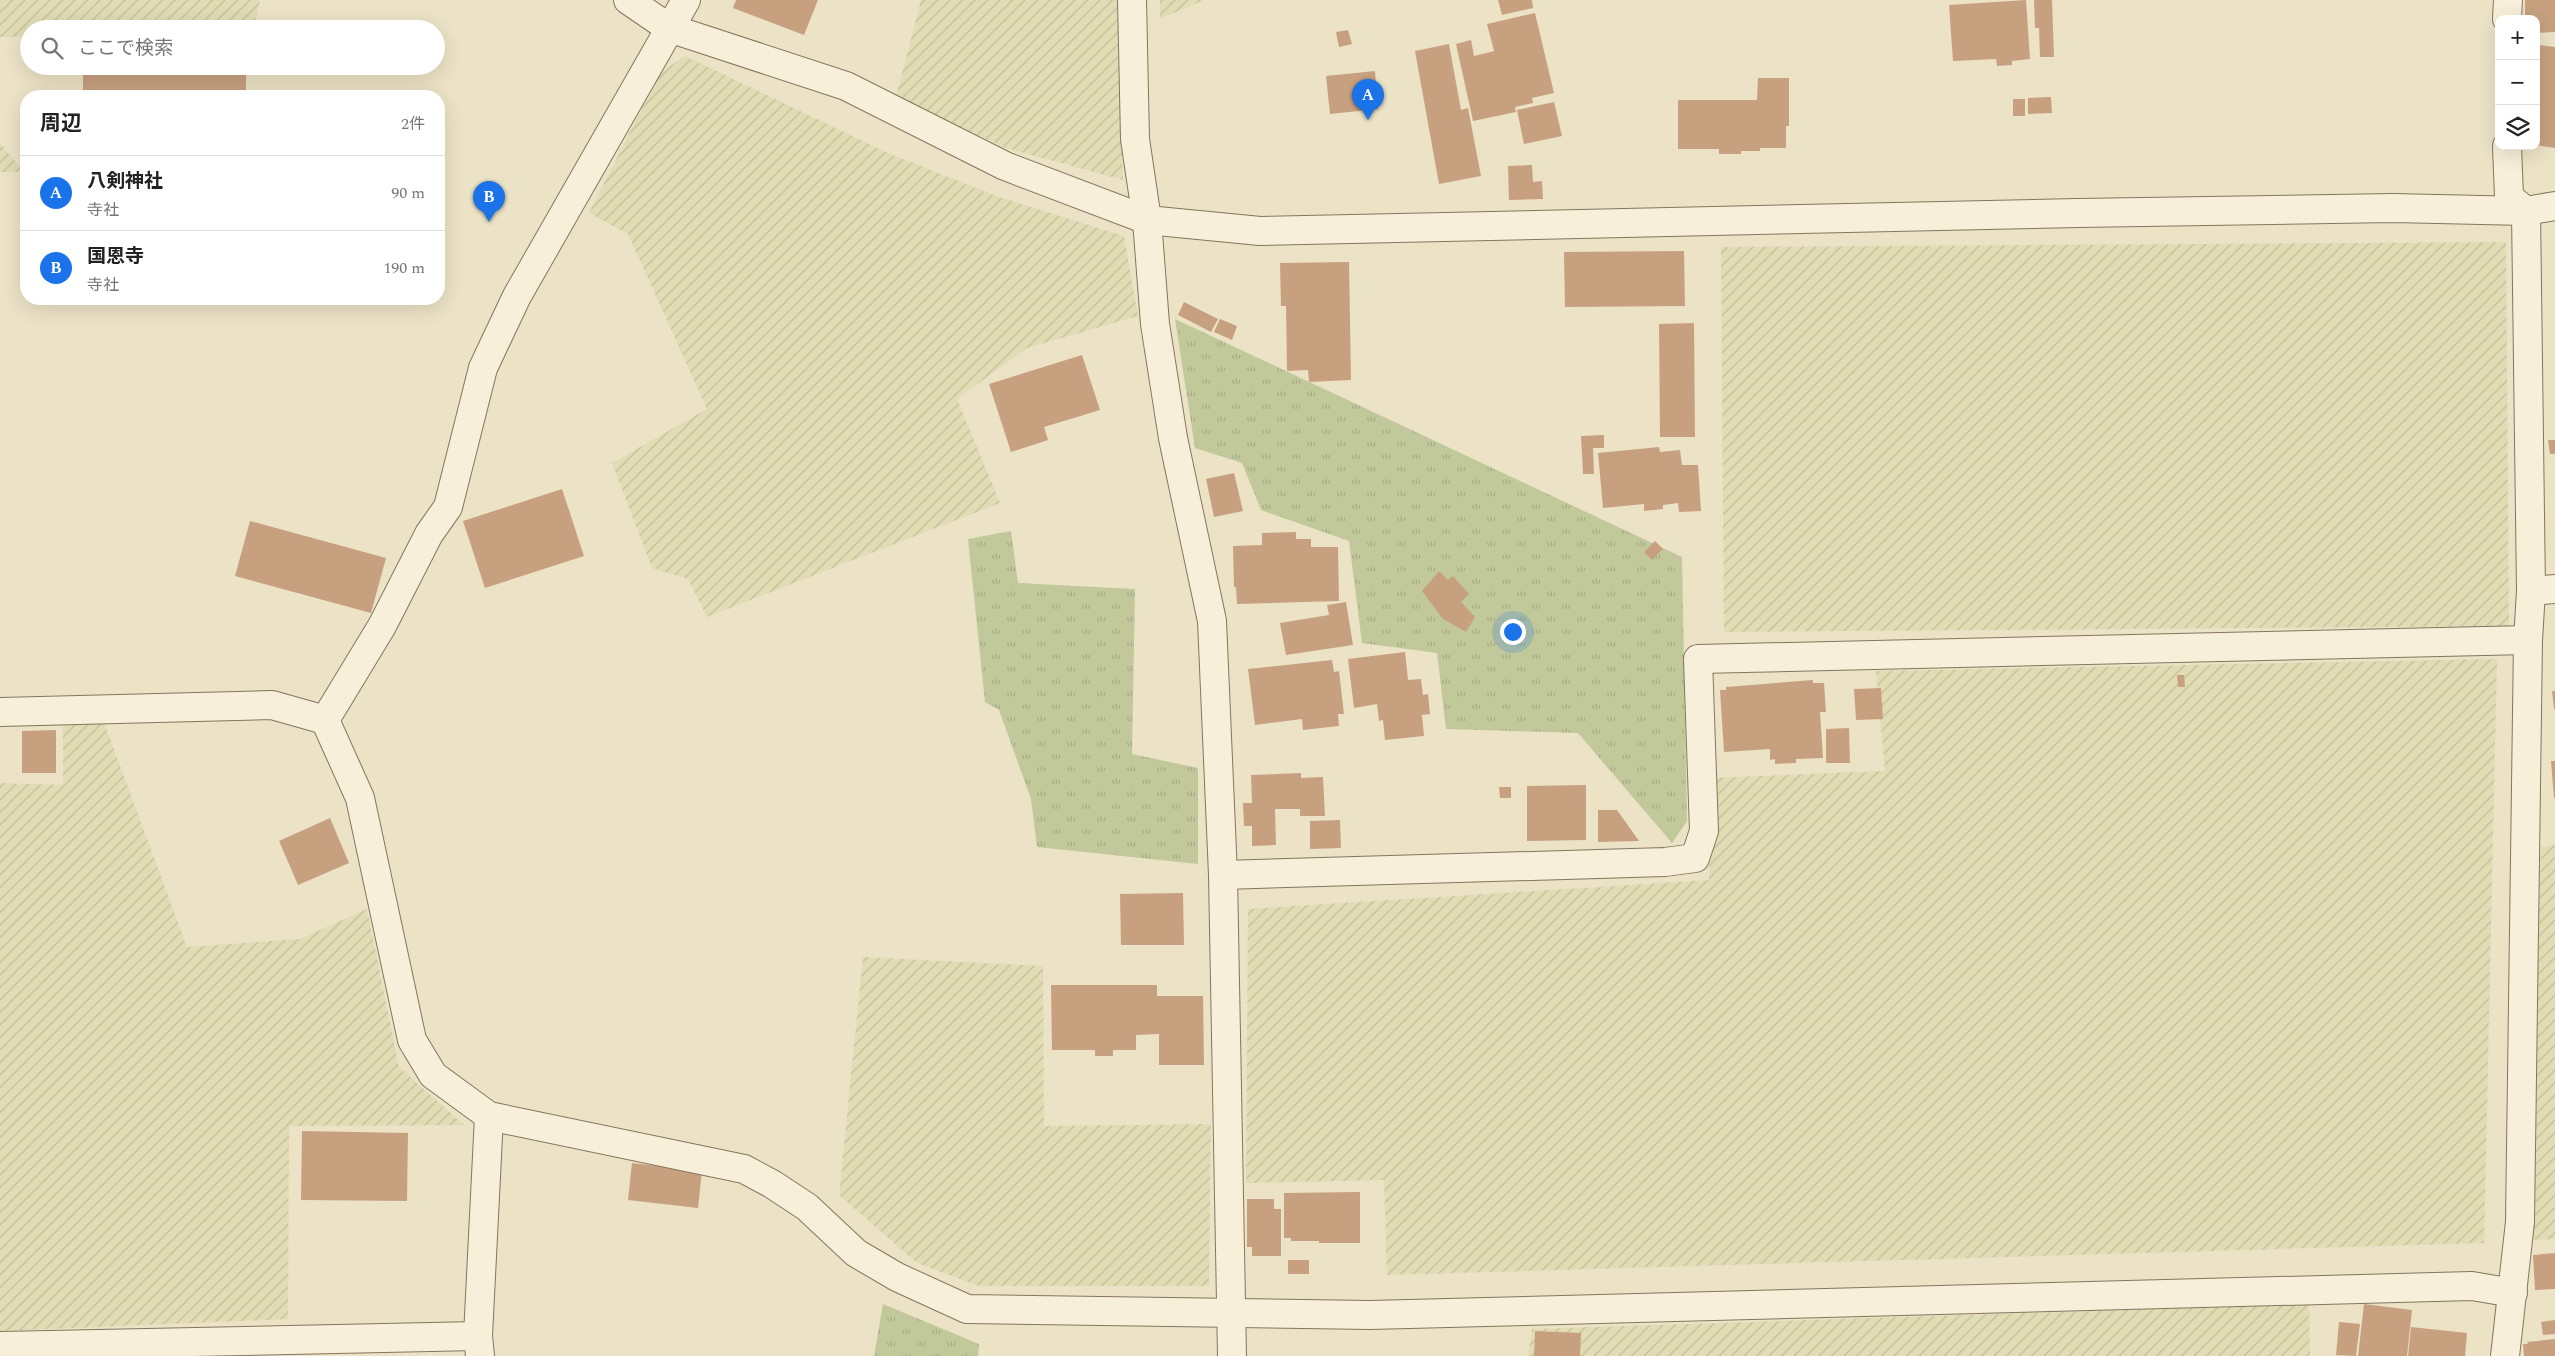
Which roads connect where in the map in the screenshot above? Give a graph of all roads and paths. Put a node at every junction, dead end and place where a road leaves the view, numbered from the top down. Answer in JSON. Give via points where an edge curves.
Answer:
{"nodes":[{"id":1,"x":628,"y":0,"type":"edge"},
{"id":2,"x":686,"y":0,"type":"edge"},
{"id":3,"x":1132,"y":0,"type":"edge"},
{"id":4,"x":2508,"y":0,"type":"edge"},
{"id":5,"x":2508,"y":15,"type":"edge"},
{"id":6,"x":669,"y":28,"type":"junction"},
{"id":7,"x":2507,"y":150,"type":"edge"},
{"id":8,"x":2555,"y":206,"type":"edge"},
{"id":9,"x":2526,"y":211,"type":"junction"},
{"id":10,"x":1147,"y":220,"type":"junction"},
{"id":11,"x":2543,"y":590,"type":"edge"},
{"id":12,"x":2528,"y":640,"type":"junction"},
{"id":13,"x":0,"y":712,"type":"edge"},
{"id":14,"x":325,"y":720,"type":"junction"},
{"id":15,"x":1223,"y":875,"type":"junction"},
{"id":16,"x":489,"y":1116,"type":"junction"},
{"id":17,"x":2513,"y":1292,"type":"junction"},
{"id":18,"x":1233,"y":1313,"type":"junction"},
{"id":19,"x":0,"y":1346,"type":"edge"},
{"id":20,"x":479,"y":1346,"type":"edge"},
{"id":21,"x":1232,"y":1356,"type":"edge"},
{"id":22,"x":2505,"y":1356,"type":"edge"}],
"edges":[{"from":1,"to":6,"type":"street"},
{"from":2,"to":6,"type":"street"},
{"from":3,"to":10,"type":"street","via":[[1135,139]]},
{"from":4,"to":5,"type":"street"},
{"from":6,"to":10,"type":"street","via":[[846,86],[1005,166]]},
{"from":6,"to":14,"type":"street","via":[[517,296],[484,368],[448,507],[429,534],[382,626]]},
{"from":7,"to":9,"type":"street","via":[[2509,197]]},
{"from":8,"to":9,"type":"street"},
{"from":9,"to":10,"type":"street","via":[[2393,208],[2078,212],[1260,231]]},
{"from":9,"to":11,"type":"street"},
{"from":10,"to":15,"type":"street","via":[[1156,324],[1173,438],[1212,620]]},
{"from":11,"to":12,"type":"street"},
{"from":12,"to":15,"type":"street","via":[[1698,659],[1704,831],[1695,858],[1665,862]]},
{"from":12,"to":17,"type":"street","via":[[2520,1222]]},
{"from":13,"to":14,"type":"street","via":[[272,705]]},
{"from":14,"to":16,"type":"street","via":[[360,798],[412,1040],[433,1075]]},
{"from":15,"to":18,"type":"street"},
{"from":16,"to":18,"type":"street","via":[[744,1169],[807,1207],[856,1253],[897,1278],[967,1309]]},
{"from":16,"to":20,"type":"street"},
{"from":17,"to":18,"type":"street","via":[[2472,1286],[1370,1316]]},
{"from":17,"to":22,"type":"street"},
{"from":18,"to":21,"type":"street"},
{"from":19,"to":20,"type":"street"}]}
